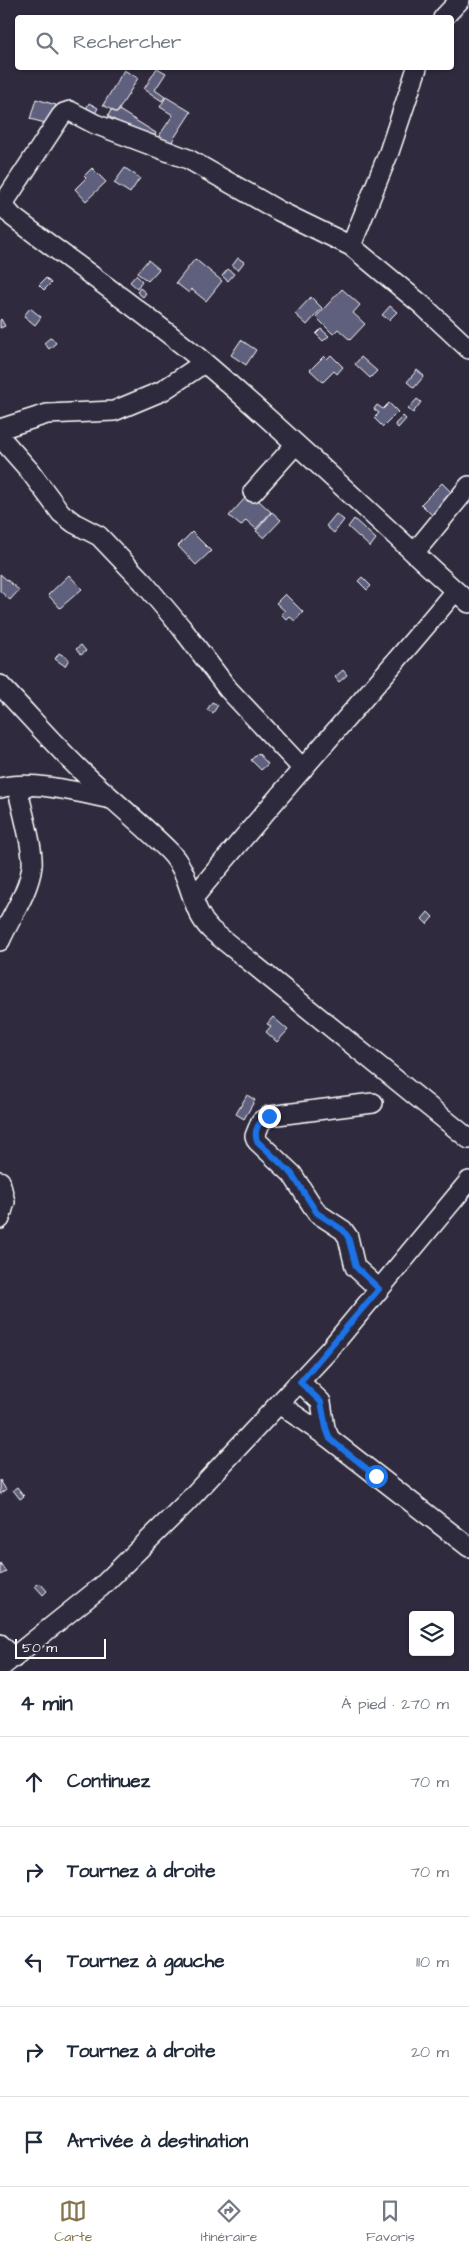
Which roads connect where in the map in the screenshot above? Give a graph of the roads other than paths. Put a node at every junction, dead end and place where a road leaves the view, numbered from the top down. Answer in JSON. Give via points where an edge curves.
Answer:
{"nodes":[{"id":1,"x":460,"y":0,"type":"edge"},
{"id":2,"x":446,"y":15,"type":"edge"},
{"id":3,"x":416,"y":70,"type":"edge"},
{"id":4,"x":1,"y":203,"type":"edge"},
{"id":5,"x":351,"y":246,"type":"junction"},
{"id":6,"x":469,"y":349,"type":"edge"},
{"id":7,"x":204,"y":363,"type":"junction"},
{"id":8,"x":0,"y":429,"type":"edge"},
{"id":9,"x":0,"y":437,"type":"edge"},
{"id":10,"x":296,"y":444,"type":"junction"},
{"id":11,"x":469,"y":486,"type":"edge"},
{"id":12,"x":253,"y":492,"type":"dead end"},
{"id":13,"x":414,"y":553,"type":"junction"},
{"id":14,"x":462,"y":597,"type":"edge"},
{"id":15,"x":0,"y":685,"type":"edge"},
{"id":16,"x":303,"y":768,"type":"junction"},
{"id":17,"x":8,"y":787,"type":"edge"},
{"id":18,"x":112,"y":800,"type":"junction"},
{"id":19,"x":194,"y":897,"type":"junction"},
{"id":20,"x":0,"y":941,"type":"edge"},
{"id":21,"x":373,"y":1103,"type":"dead end"},
{"id":22,"x":469,"y":1139,"type":"edge"},
{"id":23,"x":0,"y":1181,"type":"edge"},
{"id":24,"x":469,"y":1181,"type":"edge"},
{"id":25,"x":0,"y":1220,"type":"edge"},
{"id":26,"x":379,"y":1289,"type":"junction"},
{"id":27,"x":300,"y":1382,"type":"junction"},
{"id":28,"x":279,"y":1404,"type":"junction"},
{"id":29,"x":330,"y":1439,"type":"junction"},
{"id":30,"x":469,"y":1547,"type":"edge"},
{"id":31,"x":0,"y":1644,"type":"edge"},
{"id":32,"x":7,"y":1663,"type":"edge"}],
"edges":[{"from":1,"to":2,"type":"street"},
{"from":3,"to":5,"type":"street","via":[[386,160]]},
{"from":4,"to":5,"type":"street","via":[[64,112],[70,112],[188,159],[279,211]]},
{"from":4,"to":7,"type":"street","via":[[13,218]]},
{"from":5,"to":6,"type":"street"},
{"from":7,"to":8,"type":"street","via":[[162,391],[114,411],[48,414]]},
{"from":7,"to":10,"type":"street"},
{"from":9,"to":16,"type":"street","via":[[61,513],[99,536],[143,582],[228,689]]},
{"from":10,"to":12,"type":"street"},
{"from":10,"to":13,"type":"street"},
{"from":11,"to":13,"type":"street"},
{"from":13,"to":14,"type":"street"},
{"from":14,"to":16,"type":"street"},
{"from":15,"to":18,"type":"street"},
{"from":16,"to":19,"type":"street"},
{"from":17,"to":18,"type":"street","via":[[68,789]]},
{"from":17,"to":20,"type":"street","via":[[32,853],[32,867]]},
{"from":18,"to":19,"type":"street","via":[[170,852],[189,881]]},
{"from":19,"to":22,"type":"street","via":[[201,920],[212,930]]},
{"from":21,"to":26,"type":"street","via":[[269,1116],[262,1121],[255,1136],[292,1174],[317,1213],[343,1230],[356,1267]]},
{"from":23,"to":25,"type":"street","via":[[5,1202]]},
{"from":24,"to":26,"type":"street"},
{"from":26,"to":27,"type":"street"},
{"from":27,"to":28,"type":"street"},
{"from":27,"to":29,"type":"street","via":[[321,1402]]},
{"from":28,"to":29,"type":"street"},
{"from":28,"to":32,"type":"street","via":[[101,1588]]},
{"from":29,"to":30,"type":"street"},
{"from":31,"to":32,"type":"street"}]}
